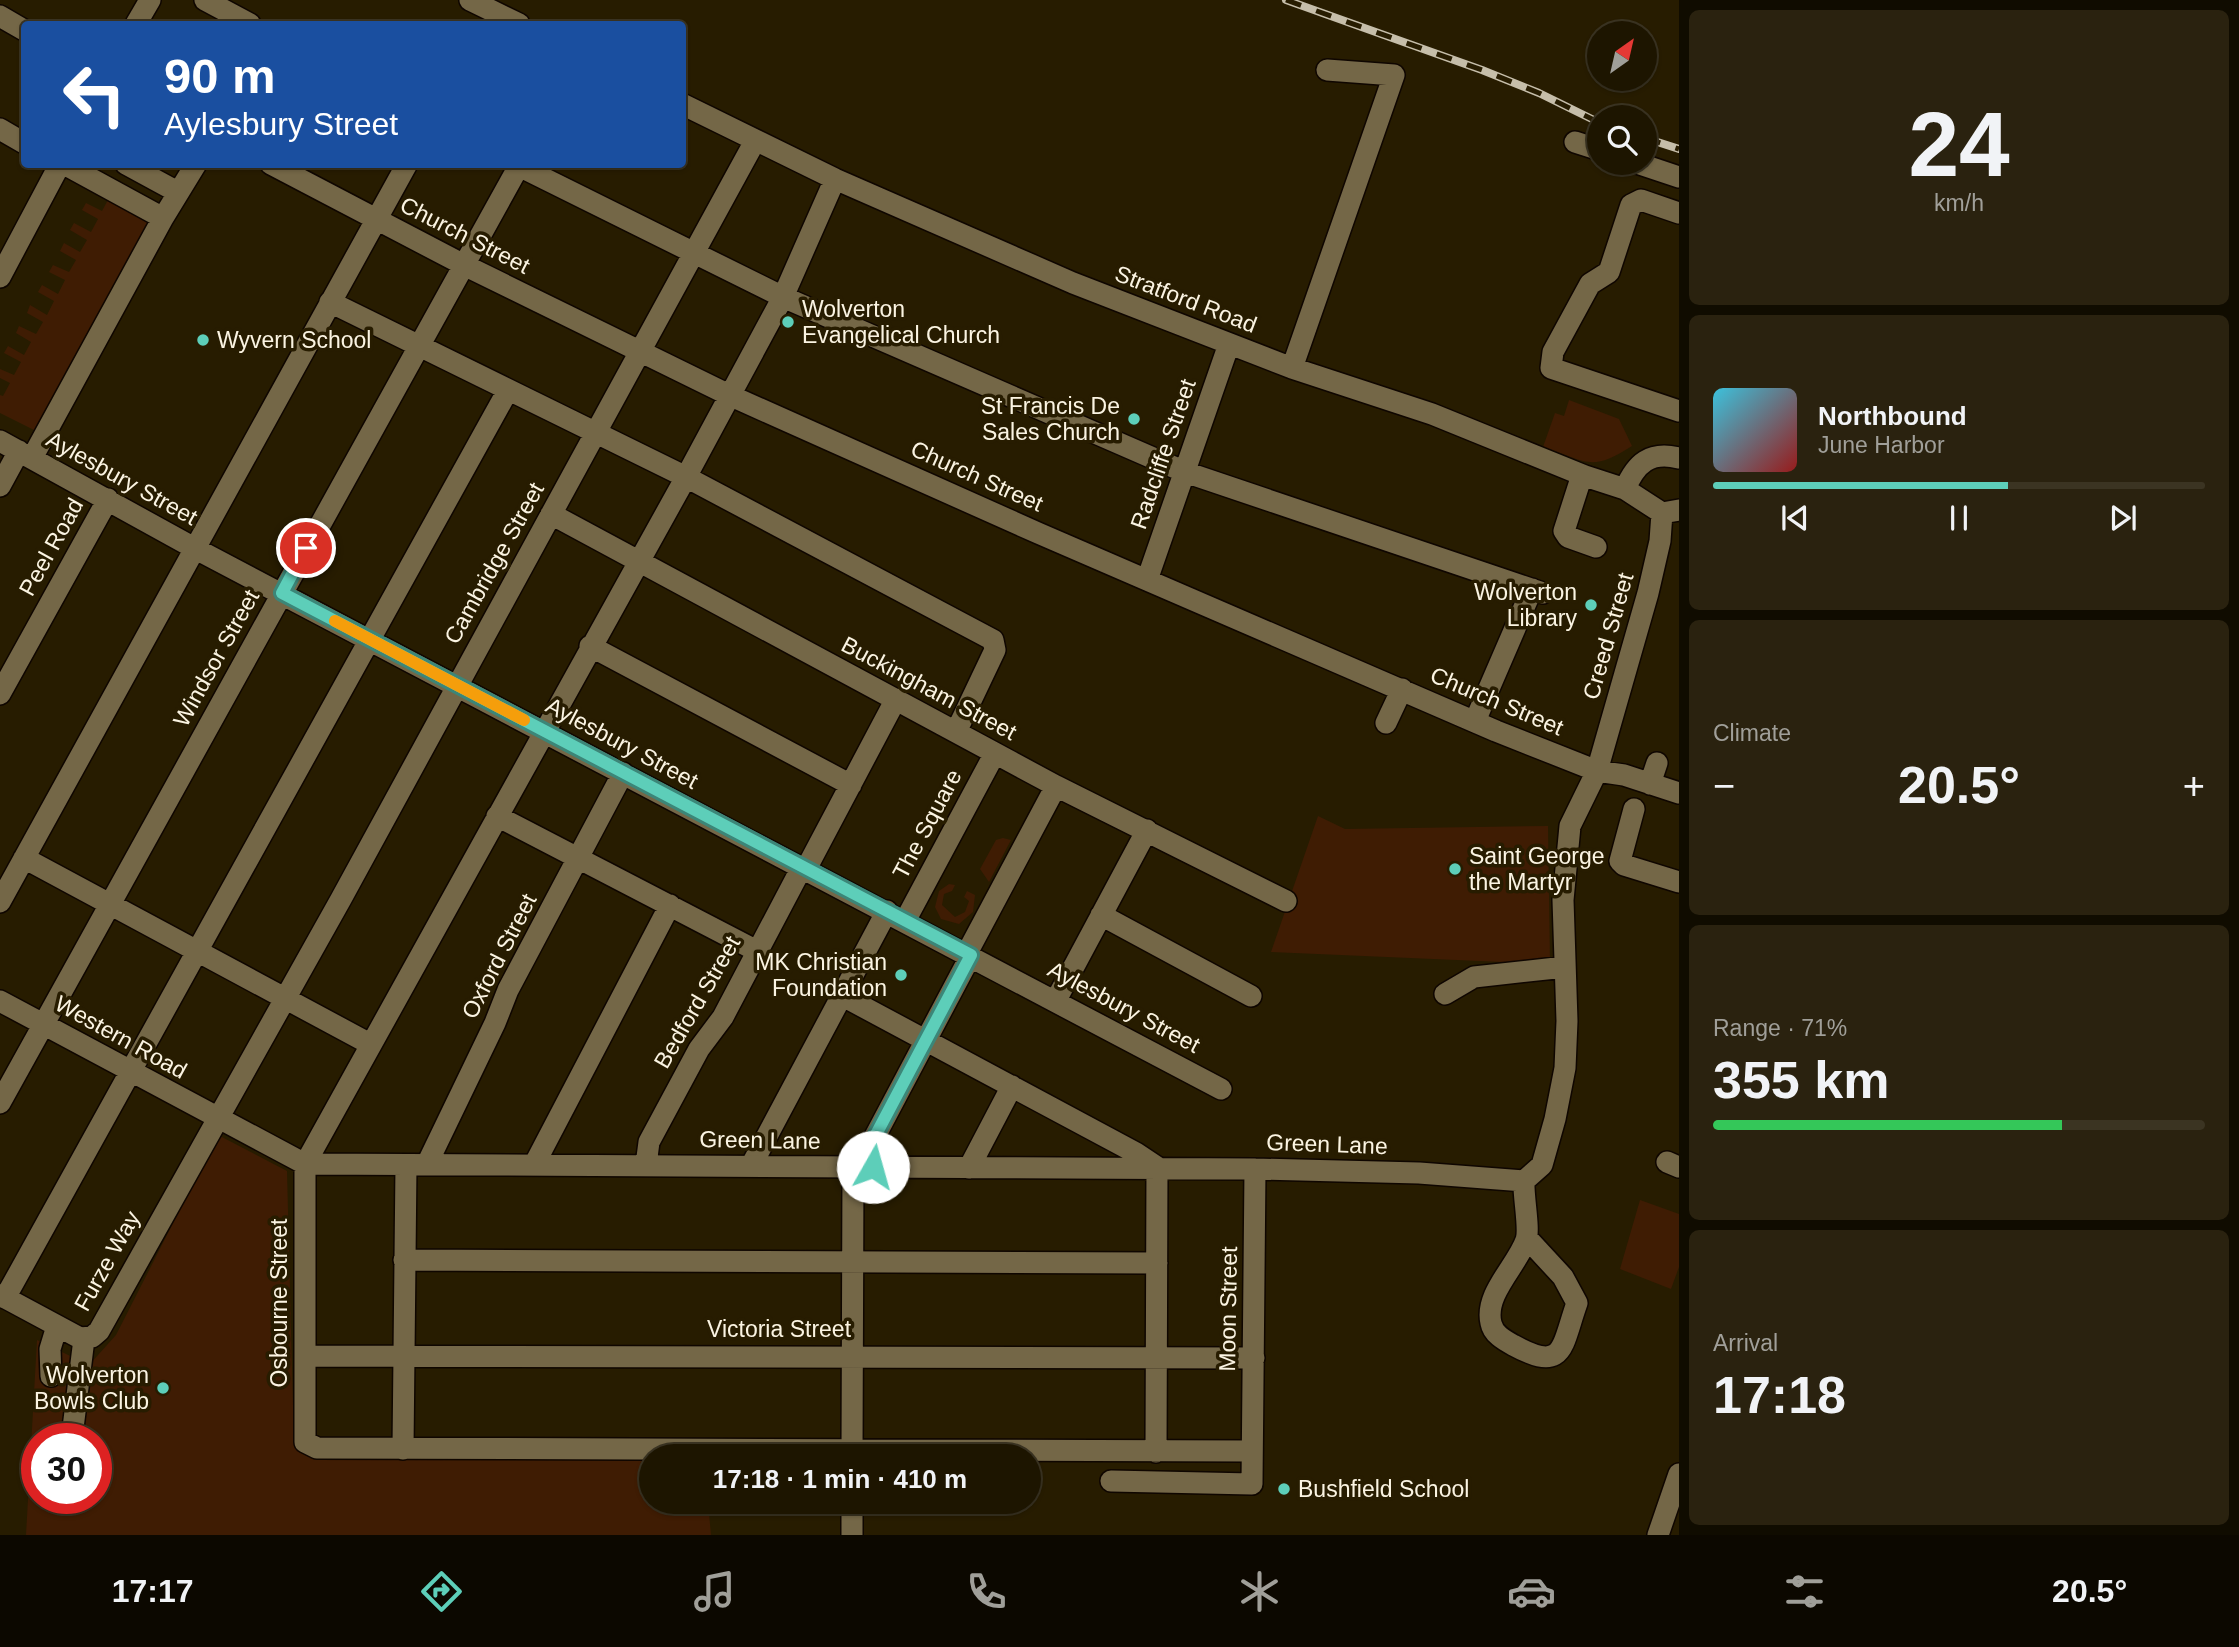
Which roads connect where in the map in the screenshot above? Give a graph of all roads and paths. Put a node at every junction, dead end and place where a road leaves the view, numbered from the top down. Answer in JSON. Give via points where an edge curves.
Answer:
{"nodes":[{"id":1,"x":150,"y":0,"type":"edge"},
{"id":2,"x":205,"y":0,"type":"edge"},
{"id":3,"x":476,"y":10,"type":"edge"},
{"id":4,"x":0,"y":16,"type":"edge"},
{"id":5,"x":138,"y":21,"type":"edge"},
{"id":6,"x":244,"y":21,"type":"edge"},
{"id":7,"x":510,"y":21,"type":"edge"},
{"id":8,"x":21,"y":28,"type":"edge"},
{"id":9,"x":1327,"y":70,"type":"dead end"},
{"id":10,"x":686,"y":106,"type":"edge"},
{"id":11,"x":0,"y":129,"type":"edge"},
{"id":12,"x":21,"y":141,"type":"edge"},
{"id":13,"x":755,"y":141,"type":"junction"},
{"id":14,"x":1575,"y":142,"type":"dead end"},
{"id":15,"x":1587,"y":146,"type":"edge"},
{"id":16,"x":60,"y":168,"type":"edge"},
{"id":17,"x":69,"y":168,"type":"edge"},
{"id":18,"x":133,"y":168,"type":"edge"},
{"id":19,"x":194,"y":168,"type":"edge"},
{"id":20,"x":278,"y":168,"type":"edge"},
{"id":21,"x":405,"y":168,"type":"edge"},
{"id":22,"x":516,"y":168,"type":"edge"},
{"id":23,"x":524,"y":168,"type":"edge"},
{"id":24,"x":1657,"y":170,"type":"edge"},
{"id":25,"x":1679,"y":177,"type":"edge"},
{"id":26,"x":835,"y":179,"type":"junction"},
{"id":27,"x":172,"y":189,"type":"dead end"},
{"id":28,"x":1679,"y":214,"type":"edge"},
{"id":29,"x":163,"y":218,"type":"junction"},
{"id":30,"x":376,"y":220,"type":"junction"},
{"id":31,"x":695,"y":254,"type":"junction"},
{"id":32,"x":464,"y":265,"type":"junction"},
{"id":33,"x":0,"y":277,"type":"edge"},
{"id":34,"x":783,"y":297,"type":"junction"},
{"id":35,"x":330,"y":302,"type":"junction"},
{"id":36,"x":1229,"y":344,"type":"junction"},
{"id":37,"x":418,"y":346,"type":"junction"},
{"id":38,"x":641,"y":352,"type":"junction"},
{"id":39,"x":1292,"y":368,"type":"junction"},
{"id":40,"x":508,"y":390,"type":"junction"},
{"id":41,"x":729,"y":395,"type":"junction"},
{"id":42,"x":1679,"y":411,"type":"edge"},
{"id":43,"x":596,"y":433,"type":"junction"},
{"id":44,"x":17,"y":450,"type":"edge"},
{"id":45,"x":1679,"y":458,"type":"edge"},
{"id":46,"x":1185,"y":472,"type":"junction"},
{"id":47,"x":1582,"y":475,"type":"junction"},
{"id":48,"x":686,"y":477,"type":"junction"},
{"id":49,"x":0,"y":486,"type":"edge"},
{"id":50,"x":1625,"y":489,"type":"junction"},
{"id":51,"x":108,"y":499,"type":"junction"},
{"id":52,"x":1670,"y":512,"type":"edge"},
{"id":53,"x":551,"y":514,"type":"junction"},
{"id":54,"x":1596,"y":547,"type":"dead end"},
{"id":55,"x":196,"y":549,"type":"junction"},
{"id":56,"x":638,"y":561,"type":"junction"},
{"id":57,"x":1147,"y":580,"type":"junction"},
{"id":58,"x":282,"y":593,"type":"junction"},
{"id":59,"x":371,"y":639,"type":"junction"},
{"id":60,"x":590,"y":646,"type":"junction"},
{"id":61,"x":3,"y":682,"type":"edge"},
{"id":62,"x":457,"y":685,"type":"junction"},
{"id":63,"x":1402,"y":689,"type":"junction"},
{"id":64,"x":896,"y":699,"type":"junction"},
{"id":65,"x":1475,"y":722,"type":"junction"},
{"id":66,"x":1386,"y":723,"type":"dead end"},
{"id":67,"x":544,"y":731,"type":"junction"},
{"id":68,"x":957,"y":732,"type":"junction"},
{"id":69,"x":995,"y":753,"type":"junction"},
{"id":70,"x":1657,"y":763,"type":"dead end"},
{"id":71,"x":1597,"y":771,"type":"junction"},
{"id":72,"x":623,"y":773,"type":"junction"},
{"id":73,"x":1650,"y":784,"type":"junction"},
{"id":74,"x":851,"y":785,"type":"junction"},
{"id":75,"x":1056,"y":786,"type":"junction"},
{"id":76,"x":1679,"y":793,"type":"edge"},
{"id":77,"x":1634,"y":810,"type":"dead end"},
{"id":78,"x":497,"y":816,"type":"junction"},
{"id":79,"x":1147,"y":830,"type":"junction"},
{"id":80,"x":24,"y":858,"type":"junction"},
{"id":81,"x":579,"y":858,"type":"junction"},
{"id":82,"x":804,"y":868,"type":"junction"},
{"id":83,"x":1679,"y":882,"type":"edge"},
{"id":84,"x":2,"y":895,"type":"edge"},
{"id":85,"x":1286,"y":901,"type":"dead end"},
{"id":86,"x":112,"y":905,"type":"junction"},
{"id":87,"x":670,"y":905,"type":"junction"},
{"id":88,"x":1101,"y":915,"type":"junction"},
{"id":89,"x":896,"y":916,"type":"junction"},
{"id":90,"x":198,"y":951,"type":"junction"},
{"id":91,"x":757,"y":951,"type":"junction"},
{"id":92,"x":969,"y":954,"type":"junction"},
{"id":93,"x":1565,"y":967,"type":"junction"},
{"id":94,"x":1445,"y":994,"type":"dead end"},
{"id":95,"x":841,"y":995,"type":"junction"},
{"id":96,"x":1251,"y":996,"type":"dead end"},
{"id":97,"x":284,"y":997,"type":"junction"},
{"id":98,"x":0,"y":1000,"type":"edge"},
{"id":99,"x":1056,"y":1000,"type":"junction"},
{"id":100,"x":44,"y":1024,"type":"junction"},
{"id":101,"x":926,"y":1041,"type":"junction"},
{"id":102,"x":370,"y":1044,"type":"junction"},
{"id":103,"x":131,"y":1073,"type":"junction"},
{"id":104,"x":1012,"y":1086,"type":"junction"},
{"id":105,"x":1221,"y":1089,"type":"dead end"},
{"id":106,"x":0,"y":1103,"type":"edge"},
{"id":107,"x":216,"y":1119,"type":"junction"},
{"id":108,"x":305,"y":1164,"type":"junction"},
{"id":109,"x":416,"y":1164,"type":"junction"},
{"id":110,"x":646,"y":1165,"type":"junction"},
{"id":111,"x":534,"y":1166,"type":"junction"},
{"id":112,"x":751,"y":1166,"type":"junction"},
{"id":113,"x":863,"y":1167,"type":"junction"},
{"id":114,"x":1157,"y":1167,"type":"junction"},
{"id":115,"x":969,"y":1168,"type":"junction"},
{"id":116,"x":1255,"y":1168,"type":"junction"},
{"id":117,"x":1524,"y":1181,"type":"junction"},
{"id":118,"x":1527,"y":1238,"type":"junction"},
{"id":119,"x":404,"y":1260,"type":"junction"},
{"id":120,"x":853,"y":1261,"type":"junction"},
{"id":121,"x":1157,"y":1263,"type":"junction"},
{"id":122,"x":3,"y":1297,"type":"edge"},
{"id":123,"x":57,"y":1326,"type":"junction"},
{"id":124,"x":84,"y":1339,"type":"junction"},
{"id":125,"x":404,"y":1355,"type":"junction"},
{"id":126,"x":305,"y":1356,"type":"junction"},
{"id":127,"x":852,"y":1356,"type":"junction"},
{"id":128,"x":1158,"y":1357,"type":"junction"},
{"id":129,"x":1254,"y":1358,"type":"junction"},
{"id":130,"x":51,"y":1376,"type":"dead end"},
{"id":131,"x":74,"y":1423,"type":"edge"},
{"id":132,"x":852,"y":1444,"type":"edge"},
{"id":133,"x":403,"y":1449,"type":"junction"},
{"id":134,"x":639,"y":1451,"type":"edge"},
{"id":135,"x":1252,"y":1451,"type":"junction"},
{"id":136,"x":1041,"y":1452,"type":"edge"},
{"id":137,"x":1156,"y":1452,"type":"junction"},
{"id":138,"x":1679,"y":1474,"type":"edge"},
{"id":139,"x":1111,"y":1481,"type":"dead end"},
{"id":140,"x":852,"y":1514,"type":"edge"},
{"id":141,"x":852,"y":1535,"type":"edge"},
{"id":142,"x":1658,"y":1535,"type":"edge"}],
"edges":[{"from":1,"to":5,"type":"street"},
{"from":2,"to":6,"type":"street"},
{"from":3,"to":7,"type":"street"},
{"from":4,"to":8,"type":"street"},
{"from":9,"to":39,"type":"street","via":[[1394,75]]},
{"from":10,"to":13,"type":"street","name":"Stratford Road"},
{"from":11,"to":12,"type":"street"},
{"from":13,"to":26,"type":"street","name":"Stratford Road"},
{"from":13,"to":31,"type":"street","name":"Cambridge Street"},
{"from":14,"to":15,"type":"street"},
{"from":16,"to":33,"type":"street"},
{"from":17,"to":29,"type":"street"},
{"from":18,"to":27,"type":"street"},
{"from":19,"to":29,"type":"street"},
{"from":20,"to":30,"type":"street","name":"Church Street"},
{"from":21,"to":30,"type":"street"},
{"from":22,"to":32,"type":"street","name":"Windsor Street"},
{"from":23,"to":31,"type":"street"},
{"from":24,"to":25,"type":"street"},
{"from":26,"to":34,"type":"street"},
{"from":26,"to":36,"type":"street","name":"Stratford Road","via":[[1073,283]]},
{"from":28,"to":42,"type":"street","via":[[1641,200],[1631,205],[1608,272],[1590,284],[1553,352],[1551,368]]},
{"from":29,"to":44,"type":"street"},
{"from":30,"to":32,"type":"street","name":"Church Street"},
{"from":30,"to":35,"type":"street"},
{"from":31,"to":34,"type":"street"},
{"from":31,"to":38,"type":"street","name":"Cambridge Street"},
{"from":32,"to":37,"type":"street","name":"Windsor Street"},
{"from":32,"to":38,"type":"street","name":"Church Street"},
{"from":34,"to":41,"type":"street"},
{"from":34,"to":46,"type":"street"},
{"from":35,"to":37,"type":"street"},
{"from":35,"to":55,"type":"street"},
{"from":36,"to":39,"type":"street","name":"Stratford Road"},
{"from":36,"to":46,"type":"street","name":"Radcliffe Street"},
{"from":37,"to":40,"type":"street"},
{"from":37,"to":58,"type":"street","name":"Windsor Street"},
{"from":38,"to":41,"type":"street","name":"Church Street"},
{"from":38,"to":43,"type":"street","name":"Cambridge Street"},
{"from":39,"to":47,"type":"street","name":"Stratford Road","via":[[1432,414]]},
{"from":40,"to":43,"type":"street"},
{"from":40,"to":59,"type":"street"},
{"from":41,"to":48,"type":"street"},
{"from":41,"to":57,"type":"street","name":"Church Street"},
{"from":43,"to":48,"type":"street"},
{"from":43,"to":53,"type":"street","name":"Cambridge Street"},
{"from":44,"to":49,"type":"street"},
{"from":44,"to":51,"type":"street","name":"Aylesbury Street"},
{"from":45,"to":50,"type":"street","via":[[1660,455],[1643,461],[1633,470]]},
{"from":46,"to":57,"type":"street","name":"Radcliffe Street"},
{"from":46,"to":65,"type":"street","via":[[1538,591]]},
{"from":47,"to":50,"type":"street","name":"Stratford Road"},
{"from":47,"to":54,"type":"street","via":[[1564,531],[1568,537]]},
{"from":48,"to":56,"type":"street"},
{"from":48,"to":68,"type":"street","via":[[993,640],[995,650]]},
{"from":50,"to":52,"type":"street","name":"Stratford Road"},
{"from":51,"to":55,"type":"street","name":"Aylesbury Street"},
{"from":51,"to":61,"type":"street","name":"Peel Road"},
{"from":52,"to":71,"type":"street","name":"Creed Street"},
{"from":53,"to":56,"type":"street","name":"Buckingham Street"},
{"from":53,"to":62,"type":"street","name":"Cambridge Street"},
{"from":55,"to":58,"type":"street","name":"Aylesbury Street"},
{"from":55,"to":80,"type":"street"},
{"from":56,"to":60,"type":"street"},
{"from":56,"to":64,"type":"street","name":"Buckingham Street"},
{"from":57,"to":63,"type":"street","name":"Church Street"},
{"from":58,"to":59,"type":"street","name":"Aylesbury Street"},
{"from":58,"to":86,"type":"street","name":"Windsor Street"},
{"from":59,"to":62,"type":"street","name":"Aylesbury Street"},
{"from":59,"to":90,"type":"street"},
{"from":60,"to":67,"type":"street"},
{"from":60,"to":74,"type":"street"},
{"from":62,"to":67,"type":"street","name":"Aylesbury Street"},
{"from":62,"to":97,"type":"street","name":"Cambridge Street"},
{"from":63,"to":65,"type":"street","name":"Church Street"},
{"from":63,"to":66,"type":"street"},
{"from":64,"to":68,"type":"street","name":"Buckingham Street"},
{"from":64,"to":74,"type":"street","name":"Bedford Street"},
{"from":65,"to":71,"type":"street","name":"Church Street"},
{"from":67,"to":72,"type":"street","name":"Aylesbury Street"},
{"from":67,"to":78,"type":"street"},
{"from":68,"to":69,"type":"street","name":"Buckingham Street"},
{"from":69,"to":75,"type":"street","name":"Buckingham Street"},
{"from":69,"to":89,"type":"street","name":"The Square"},
{"from":70,"to":73,"type":"street"},
{"from":71,"to":73,"type":"street","name":"Church Street"},
{"from":71,"to":93,"type":"street","name":"Creed Street","via":[[1570,826],[1563,900]]},
{"from":72,"to":81,"type":"street","name":"Oxford Street"},
{"from":72,"to":82,"type":"street","name":"Aylesbury Street"},
{"from":73,"to":76,"type":"street","name":"Church Street"},
{"from":74,"to":82,"type":"street","name":"Bedford Street"},
{"from":75,"to":79,"type":"street","name":"Buckingham Street"},
{"from":75,"to":92,"type":"street"},
{"from":77,"to":83,"type":"street","via":[[1620,861]]},
{"from":78,"to":81,"type":"street"},
{"from":78,"to":102,"type":"street"},
{"from":79,"to":85,"type":"street","name":"Buckingham Street"},
{"from":79,"to":88,"type":"street"},
{"from":80,"to":84,"type":"street"},
{"from":80,"to":86,"type":"street"},
{"from":81,"to":87,"type":"street"},
{"from":81,"to":109,"type":"street","name":"Oxford Street","via":[[508,990],[495,1024]]},
{"from":82,"to":89,"type":"street","name":"Aylesbury Street"},
{"from":82,"to":91,"type":"street","name":"Bedford Street"},
{"from":86,"to":90,"type":"street"},
{"from":86,"to":100,"type":"street","name":"Windsor Street"},
{"from":87,"to":91,"type":"street"},
{"from":87,"to":111,"type":"street"},
{"from":88,"to":96,"type":"street"},
{"from":88,"to":99,"type":"street"},
{"from":89,"to":92,"type":"street","name":"Aylesbury Street"},
{"from":89,"to":95,"type":"street","name":"The Square"},
{"from":90,"to":97,"type":"street"},
{"from":90,"to":103,"type":"street"},
{"from":91,"to":110,"type":"street","name":"Bedford Street","via":[[649,1142]]},
{"from":92,"to":99,"type":"street","name":"Aylesbury Street"},
{"from":92,"to":101,"type":"street"},
{"from":93,"to":94,"type":"street","via":[[1474,977]]},
{"from":93,"to":117,"type":"street","name":"Creed Street","via":[[1565,1068],[1542,1165]]},
{"from":95,"to":101,"type":"street"},
{"from":95,"to":112,"type":"street","name":"The Square"},
{"from":97,"to":102,"type":"street"},
{"from":97,"to":107,"type":"street","name":"Cambridge Street"},
{"from":98,"to":100,"type":"street","name":"Western Road"},
{"from":99,"to":105,"type":"street","name":"Aylesbury Street"},
{"from":100,"to":103,"type":"street","name":"Western Road"},
{"from":100,"to":106,"type":"street","name":"Windsor Street"},
{"from":101,"to":104,"type":"street"},
{"from":101,"to":113,"type":"street"},
{"from":102,"to":108,"type":"street"},
{"from":103,"to":107,"type":"street","name":"Western Road"},
{"from":103,"to":122,"type":"street"},
{"from":104,"to":114,"type":"street"},
{"from":104,"to":115,"type":"street"},
{"from":107,"to":108,"type":"street","name":"Green Lane"},
{"from":107,"to":124,"type":"street","name":"Furze Way","via":[[99,1331]]},
{"from":108,"to":109,"type":"street","name":"Green Lane"},
{"from":108,"to":126,"type":"street","name":"Osbourne Street"},
{"from":109,"to":111,"type":"street","name":"Green Lane"},
{"from":109,"to":119,"type":"street"},
{"from":110,"to":111,"type":"street","name":"Green Lane"},
{"from":110,"to":112,"type":"street","name":"Green Lane"},
{"from":112,"to":113,"type":"street","name":"Green Lane"},
{"from":113,"to":115,"type":"street","name":"Green Lane"},
{"from":113,"to":120,"type":"street"},
{"from":114,"to":115,"type":"street","name":"Green Lane"},
{"from":114,"to":116,"type":"street","name":"Green Lane"},
{"from":114,"to":121,"type":"street"},
{"from":116,"to":117,"type":"street","name":"Green Lane"},
{"from":116,"to":129,"type":"street","name":"Moon Street"},
{"from":117,"to":118,"type":"street"},
{"from":118,"to":118,"type":"street","via":[[1490,1306],[1491,1325],[1500,1338],[1539,1359],[1550,1358],[1561,1350],[1577,1303],[1563,1277]]},
{"from":119,"to":120,"type":"street"},
{"from":119,"to":125,"type":"street"},
{"from":120,"to":121,"type":"street"},
{"from":120,"to":127,"type":"street"},
{"from":121,"to":128,"type":"street"},
{"from":122,"to":123,"type":"street","name":"Furze Way"},
{"from":123,"to":124,"type":"street","name":"Furze Way"},
{"from":123,"to":130,"type":"street","via":[[50,1349]]},
{"from":124,"to":131,"type":"street"},
{"from":125,"to":126,"type":"street","name":"Victoria Street"},
{"from":125,"to":127,"type":"street","name":"Victoria Street"},
{"from":125,"to":133,"type":"street"},
{"from":126,"to":133,"type":"street","name":"Osbourne Street","via":[[305,1442],[317,1448]]},
{"from":127,"to":128,"type":"street","name":"Victoria Street"},
{"from":127,"to":132,"type":"street"},
{"from":128,"to":129,"type":"street","name":"Victoria Street"},
{"from":128,"to":137,"type":"street"},
{"from":129,"to":135,"type":"street","name":"Moon Street"},
{"from":133,"to":134,"type":"street"},
{"from":135,"to":137,"type":"street"},
{"from":135,"to":139,"type":"street","name":"Moon Street","via":[[1252,1483]]},
{"from":136,"to":137,"type":"street"},
{"from":138,"to":142,"type":"street"},
{"from":140,"to":141,"type":"street"}]}
